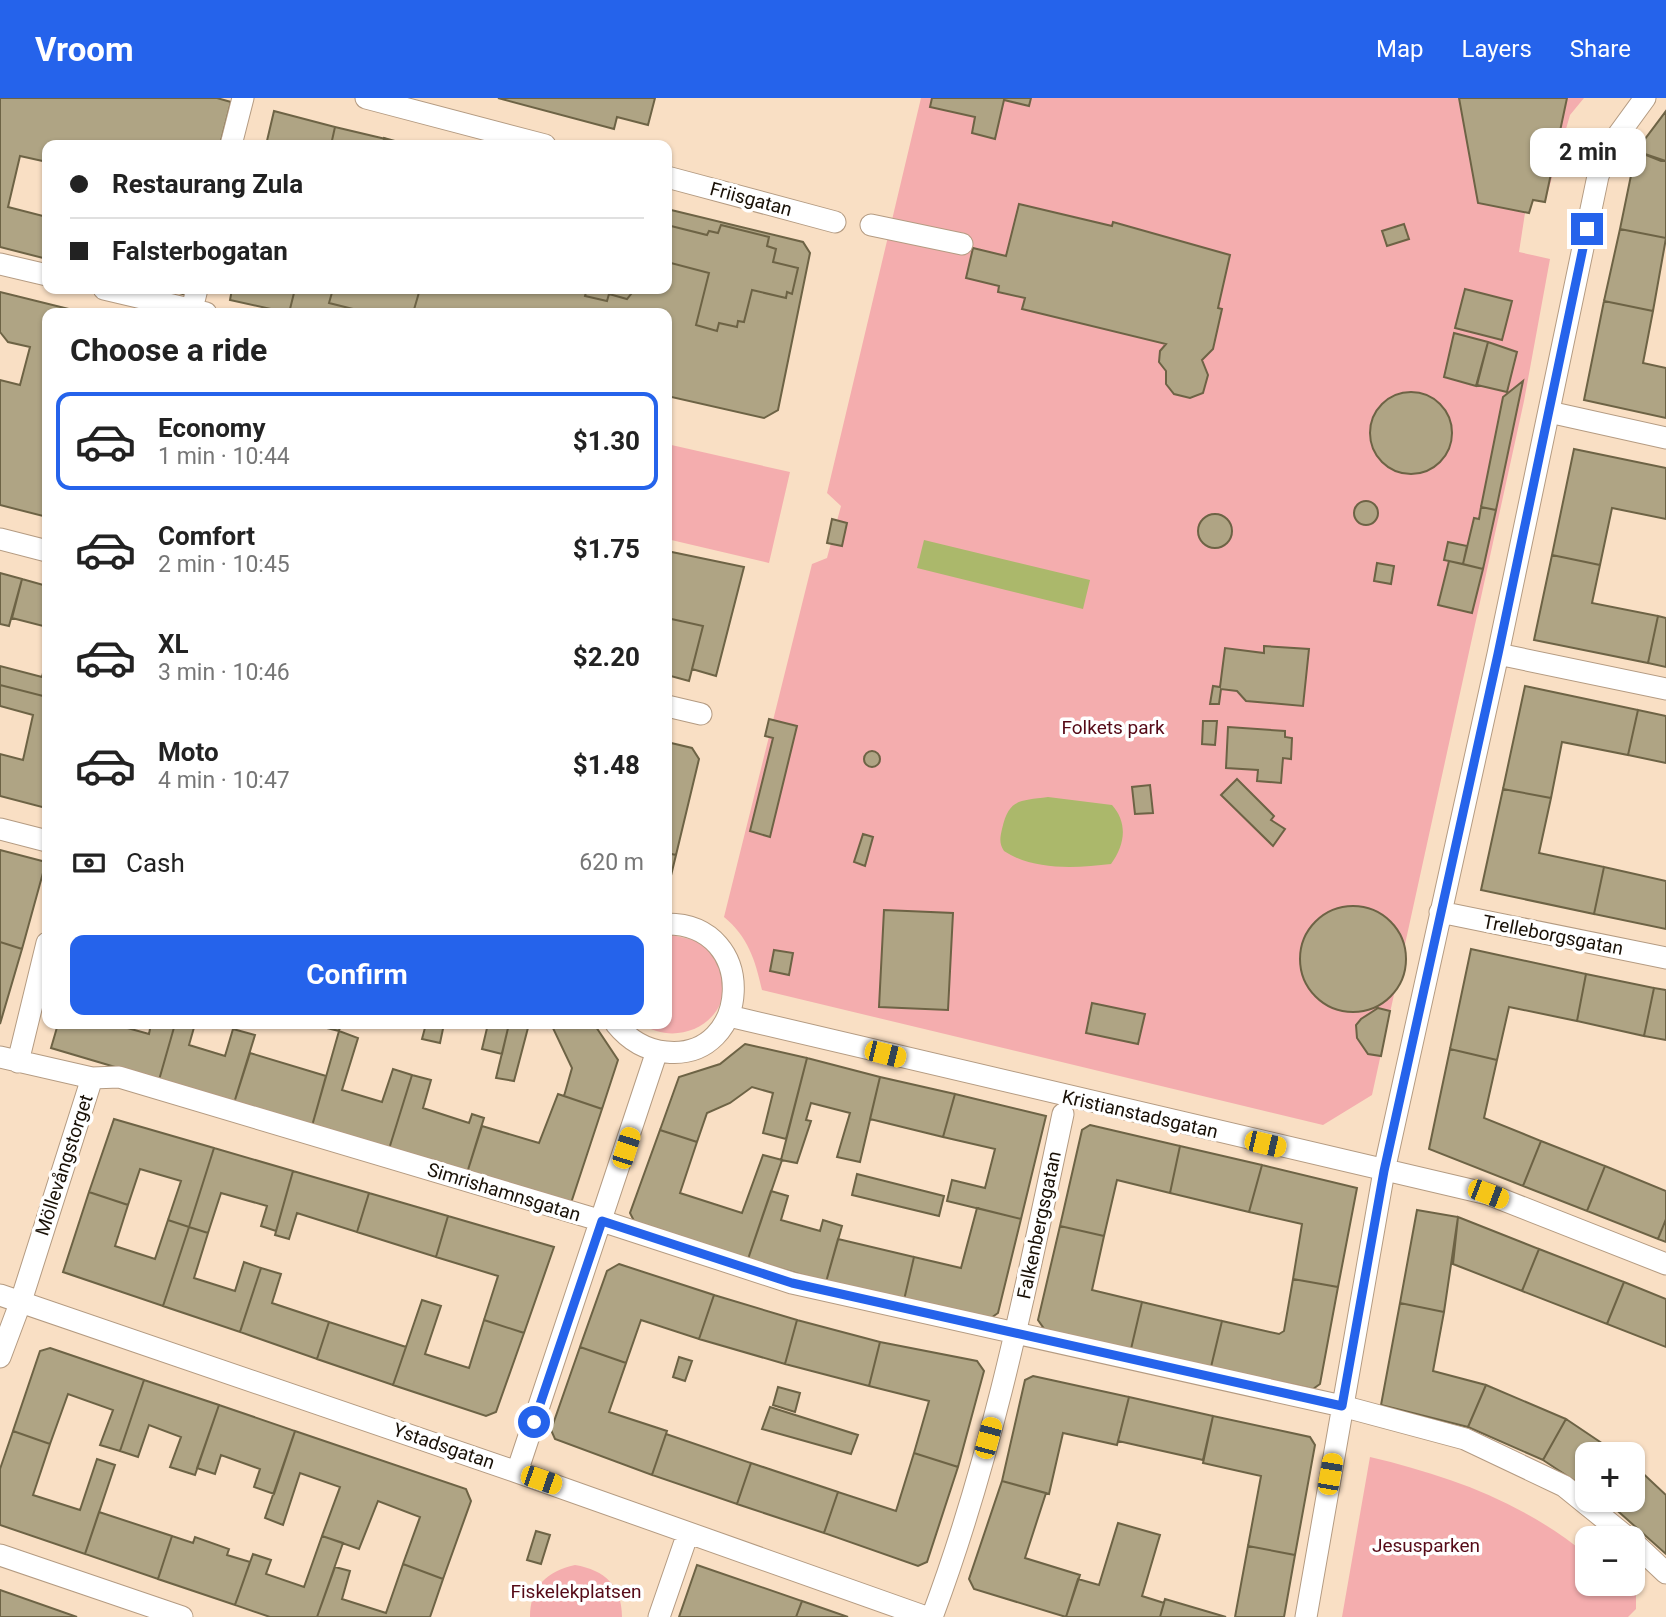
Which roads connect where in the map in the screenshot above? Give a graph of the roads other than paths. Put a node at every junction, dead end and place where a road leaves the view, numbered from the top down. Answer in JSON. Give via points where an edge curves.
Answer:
{"nodes":[{"id":1,"x":243,"y":98,"type":"edge"},
{"id":2,"x":1645,"y":98,"type":"edge"},
{"id":3,"x":373,"y":99,"type":"edge"},
{"id":4,"x":232,"y":140,"type":"edge"},
{"id":5,"x":526,"y":140,"type":"edge"},
{"id":6,"x":672,"y":178,"type":"edge"},
{"id":7,"x":835,"y":222,"type":"dead end"},
{"id":8,"x":872,"y":225,"type":"dead end"},
{"id":9,"x":962,"y":244,"type":"dead end"},
{"id":10,"x":0,"y":264,"type":"edge"},
{"id":11,"x":42,"y":274,"type":"edge"},
{"id":12,"x":124,"y":294,"type":"edge"},
{"id":13,"x":181,"y":308,"type":"edge"},
{"id":14,"x":1549,"y":412,"type":"junction"},
{"id":15,"x":1666,"y":438,"type":"edge"},
{"id":16,"x":0,"y":539,"type":"edge"},
{"id":17,"x":42,"y":550,"type":"edge"},
{"id":18,"x":1498,"y":654,"type":"junction"},
{"id":19,"x":1666,"y":689,"type":"edge"},
{"id":20,"x":672,"y":707,"type":"edge"},
{"id":21,"x":701,"y":714,"type":"dead end"},
{"id":22,"x":0,"y":829,"type":"edge"},
{"id":23,"x":42,"y":840,"type":"edge"},
{"id":24,"x":1440,"y":912,"type":"junction"},
{"id":25,"x":672,"y":925,"type":"edge"},
{"id":26,"x":42,"y":958,"type":"edge"},
{"id":27,"x":1666,"y":958,"type":"edge"},
{"id":28,"x":729,"y":1016,"type":"junction"},
{"id":29,"x":622,"y":1029,"type":"edge"},
{"id":30,"x":657,"y":1051,"type":"junction"},
{"id":31,"x":9,"y":1059,"type":"edge"},
{"id":32,"x":92,"y":1079,"type":"junction"},
{"id":33,"x":1063,"y":1114,"type":"dead end"},
{"id":34,"x":1384,"y":1171,"type":"junction"},
{"id":35,"x":602,"y":1221,"type":"junction"},
{"id":36,"x":1666,"y":1264,"type":"edge"},
{"id":37,"x":0,"y":1295,"type":"edge"},
{"id":38,"x":21,"y":1301,"type":"junction"},
{"id":39,"x":1016,"y":1335,"type":"junction"},
{"id":40,"x":0,"y":1357,"type":"edge"},
{"id":41,"x":1342,"y":1406,"type":"junction"},
{"id":42,"x":517,"y":1472,"type":"junction"},
{"id":43,"x":1613,"y":1526,"type":"edge"},
{"id":44,"x":688,"y":1532,"type":"junction"},
{"id":45,"x":1645,"y":1553,"type":"edge"},
{"id":46,"x":0,"y":1555,"type":"edge"},
{"id":47,"x":1666,"y":1573,"type":"edge"},
{"id":48,"x":183,"y":1617,"type":"edge"},
{"id":49,"x":659,"y":1617,"type":"edge"},
{"id":50,"x":926,"y":1617,"type":"edge"},
{"id":51,"x":932,"y":1617,"type":"edge"},
{"id":52,"x":1306,"y":1617,"type":"edge"}],
"edges":[{"from":1,"to":4,"type":"street"},
{"from":2,"to":14,"type":"street","via":[[1610,146],[1598,176]]},
{"from":3,"to":5,"type":"street"},
{"from":6,"to":7,"type":"street","name":"Friisgatan"},
{"from":8,"to":9,"type":"street"},
{"from":10,"to":11,"type":"street"},
{"from":12,"to":13,"type":"street"},
{"from":14,"to":15,"type":"street"},
{"from":14,"to":18,"type":"street"},
{"from":16,"to":17,"type":"street"},
{"from":18,"to":19,"type":"street"},
{"from":18,"to":24,"type":"street"},
{"from":20,"to":21,"type":"street"},
{"from":22,"to":23,"type":"street"},
{"from":24,"to":27,"type":"street","name":"Trelleborgsgatan"},
{"from":24,"to":34,"type":"street"},
{"from":25,"to":28,"type":"street","via":[[698,930],[721,948],[735,988]]},
{"from":26,"to":31,"type":"street"},
{"from":28,"to":30,"type":"street","via":[[700,1046],[672,1053]]},
{"from":28,"to":34,"type":"street","name":"Kristianstadsgatan"},
{"from":29,"to":30,"type":"street","via":[[638,1044]]},
{"from":30,"to":35,"type":"street"},
{"from":31,"to":32,"type":"street","name":"Möllevångstorget"},
{"from":32,"to":35,"type":"street","name":"Simrishamnsgatan","via":[[119,1077]]},
{"from":32,"to":38,"type":"street","name":"Möllevångstorget"},
{"from":33,"to":39,"type":"street","name":"Falkenbergsgatan"},
{"from":34,"to":36,"type":"street","name":"Kristianstadsgatan","via":[[1488,1194]]},
{"from":34,"to":41,"type":"street"},
{"from":35,"to":39,"type":"street","name":"Simrishamnsgatan","via":[[792,1283]]},
{"from":35,"to":42,"type":"street"},
{"from":37,"to":38,"type":"street","name":"Ystadsgatan"},
{"from":38,"to":40,"type":"street","name":"Möllevångstorget"},
{"from":38,"to":42,"type":"street","name":"Ystadsgatan"},
{"from":39,"to":41,"type":"street","name":"Simrishamnsgatan"},
{"from":39,"to":51,"type":"street","name":"Falkenbergsgatan","via":[[982,1464]]},
{"from":41,"to":43,"type":"street","name":"Simrishamnsgatan","via":[[1465,1439],[1520,1463],[1564,1486]]},
{"from":41,"to":52,"type":"street"},
{"from":42,"to":44,"type":"street","name":"Ystadsgatan"},
{"from":44,"to":49,"type":"street"},
{"from":44,"to":50,"type":"street","name":"Ystadsgatan"},
{"from":45,"to":47,"type":"street"},
{"from":46,"to":48,"type":"street"}]}
